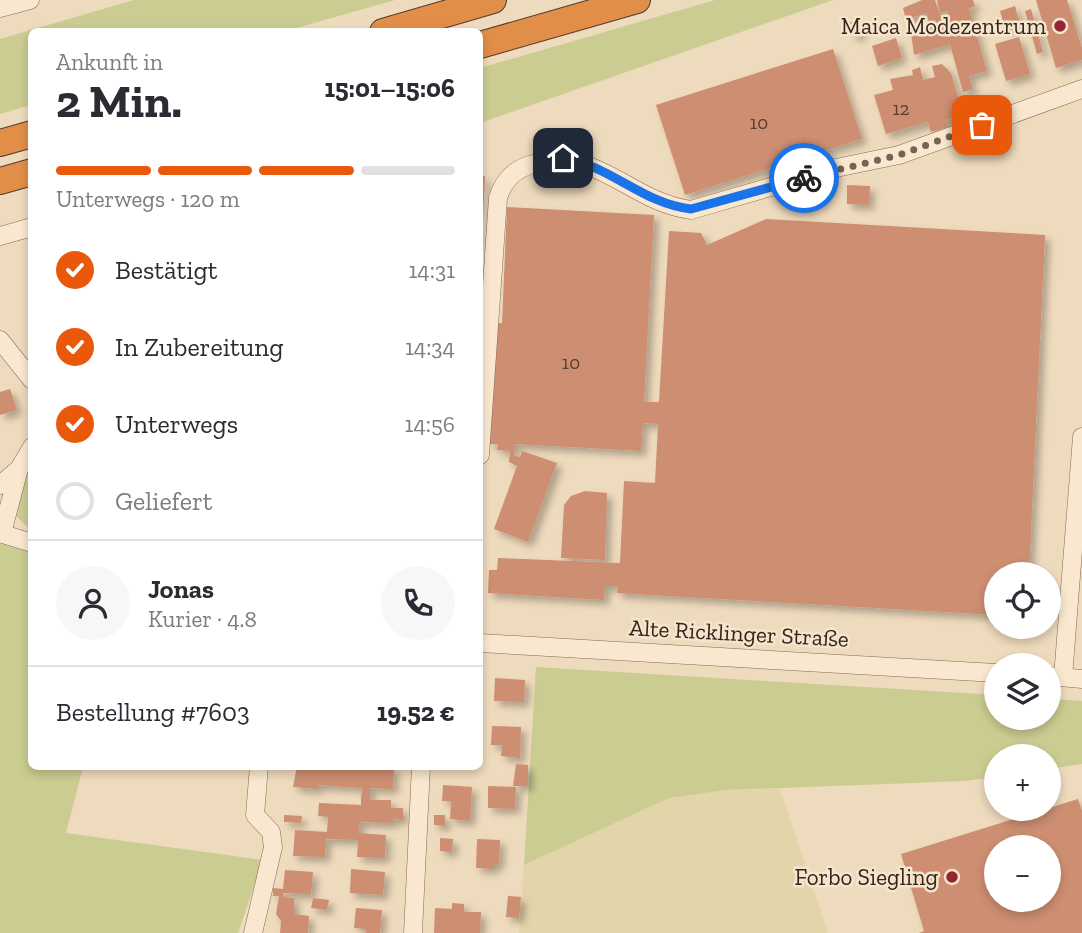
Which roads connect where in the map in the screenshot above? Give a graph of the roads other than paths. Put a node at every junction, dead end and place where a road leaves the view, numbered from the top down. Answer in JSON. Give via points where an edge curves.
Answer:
{"nodes":[{"id":1,"x":30,"y":0,"type":"edge"},
{"id":2,"x":493,"y":0,"type":"edge"},
{"id":3,"x":637,"y":0,"type":"edge"},
{"id":4,"x":0,"y":8,"type":"edge"},
{"id":5,"x":556,"y":24,"type":"junction"},
{"id":6,"x":397,"y":28,"type":"edge"},
{"id":7,"x":483,"y":44,"type":"edge"},
{"id":8,"x":483,"y":53,"type":"edge"},
{"id":9,"x":1082,"y":89,"type":"edge"},
{"id":10,"x":28,"y":135,"type":"edge"},
{"id":11,"x":0,"y":143,"type":"edge"},
{"id":12,"x":28,"y":173,"type":"edge"},
{"id":13,"x":0,"y":181,"type":"edge"},
{"id":14,"x":28,"y":228,"type":"edge"},
{"id":15,"x":0,"y":236,"type":"edge"},
{"id":16,"x":0,"y":341,"type":"edge"},
{"id":17,"x":28,"y":375,"type":"edge"},
{"id":18,"x":483,"y":382,"type":"edge"},
{"id":19,"x":1082,"y":437,"type":"edge"},
{"id":20,"x":28,"y":454,"type":"edge"},
{"id":21,"x":19,"y":469,"type":"junction"},
{"id":22,"x":0,"y":485,"type":"edge"},
{"id":23,"x":1,"y":533,"type":"edge"},
{"id":24,"x":28,"y":542,"type":"edge"},
{"id":25,"x":483,"y":643,"type":"edge"},
{"id":26,"x":1059,"y":653,"type":"edge"},
{"id":27,"x":984,"y":672,"type":"edge"},
{"id":28,"x":1061,"y":677,"type":"edge"},
{"id":29,"x":1082,"y":679,"type":"edge"},
{"id":30,"x":259,"y":770,"type":"edge"},
{"id":31,"x":422,"y":770,"type":"edge"},
{"id":32,"x":253,"y":933,"type":"edge"},
{"id":33,"x":413,"y":933,"type":"edge"}],
"edges":[{"from":1,"to":4,"type":"street"},
{"from":2,"to":6,"type":"highway"},
{"from":3,"to":5,"type":"highway"},
{"from":5,"to":7,"type":"highway"},
{"from":5,"to":8,"type":"highway"},
{"from":9,"to":18,"type":"street","via":[[899,155],[691,209],[637,193],[579,161],[544,161],[515,172],[498,198]]},
{"from":10,"to":11,"type":"highway"},
{"from":12,"to":13,"type":"highway"},
{"from":14,"to":15,"type":"street"},
{"from":16,"to":17,"type":"street"},
{"from":19,"to":26,"type":"street"},
{"from":20,"to":21,"type":"street"},
{"from":21,"to":22,"type":"street"},
{"from":21,"to":23,"type":"street"},
{"from":23,"to":24,"type":"street"},
{"from":25,"to":27,"type":"street","name":"Alte Ricklinger Straße"},
{"from":28,"to":29,"type":"street"},
{"from":30,"to":32,"type":"street","via":[[255,815],[271,832],[272,847]]},
{"from":31,"to":33,"type":"street"}]}
